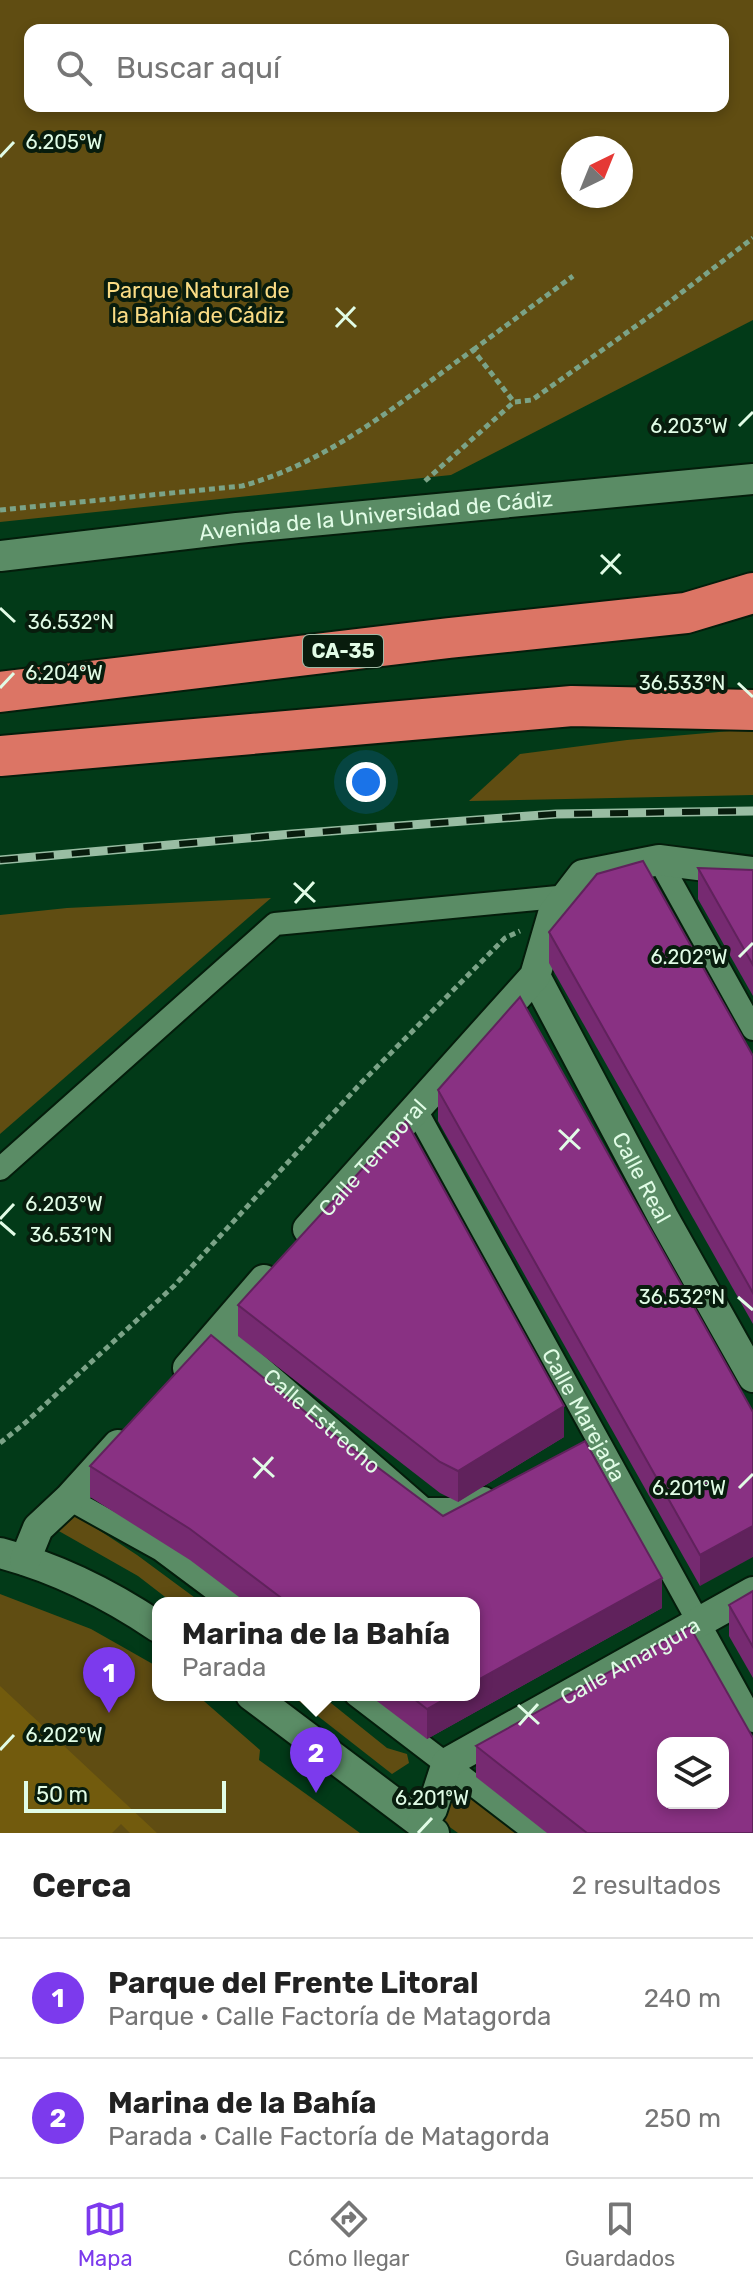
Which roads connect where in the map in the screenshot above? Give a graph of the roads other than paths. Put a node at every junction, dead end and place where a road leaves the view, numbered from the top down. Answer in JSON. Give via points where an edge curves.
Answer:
{"nodes":[{"id":1,"x":753,"y":479,"type":"edge"},
{"id":2,"x":0,"y":556,"type":"edge"},
{"id":3,"x":753,"y":593,"type":"edge"},
{"id":4,"x":686,"y":613,"type":"junction"},
{"id":5,"x":753,"y":614,"type":"edge"},
{"id":6,"x":753,"y":686,"type":"edge"},
{"id":7,"x":0,"y":692,"type":"edge"},
{"id":8,"x":572,"y":706,"type":"junction"},
{"id":9,"x":753,"y":710,"type":"edge"},
{"id":10,"x":0,"y":756,"type":"edge"},
{"id":11,"x":659,"y":860,"type":"junction"},
{"id":12,"x":753,"y":872,"type":"edge"},
{"id":13,"x":560,"y":905,"type":"junction"},
{"id":14,"x":535,"y":976,"type":"junction"},
{"id":15,"x":753,"y":1029,"type":"edge"},
{"id":16,"x":416,"y":1110,"type":"junction"},
{"id":17,"x":0,"y":1169,"type":"edge"},
{"id":18,"x":221,"y":1333,"type":"junction"},
{"id":19,"x":753,"y":1377,"type":"edge"},
{"id":20,"x":170,"y":1388,"type":"edge"},
{"id":21,"x":140,"y":1421,"type":"edge"},
{"id":22,"x":503,"y":1487,"type":"edge"},
{"id":23,"x":69,"y":1499,"type":"junction"},
{"id":24,"x":12,"y":1556,"type":"edge"},
{"id":25,"x":753,"y":1592,"type":"edge"},
{"id":26,"x":224,"y":1597,"type":"edge"},
{"id":27,"x":699,"y":1621,"type":"junction"},
{"id":28,"x":152,"y":1623,"type":"edge"},
{"id":29,"x":259,"y":1701,"type":"edge"},
{"id":30,"x":364,"y":1701,"type":"edge"},
{"id":31,"x":753,"y":1721,"type":"edge"},
{"id":32,"x":447,"y":1763,"type":"junction"},
{"id":33,"x":424,"y":1830,"type":"edge"},
{"id":34,"x":536,"y":1833,"type":"edge"}],
"edges":[{"from":1,"to":2,"type":"street","name":"Avenida de la Universidad de Cádiz"},
{"from":3,"to":4,"type":"highway"},
{"from":4,"to":5,"type":"highway"},
{"from":4,"to":7,"type":"highway","number":"CA-35"},
{"from":6,"to":8,"type":"highway"},
{"from":8,"to":9,"type":"highway"},
{"from":8,"to":10,"type":"highway"},
{"from":11,"to":12,"type":"street"},
{"from":11,"to":13,"type":"street","via":[[583,875]]},
{"from":11,"to":15,"type":"street"},
{"from":13,"to":14,"type":"street"},
{"from":13,"to":17,"type":"street","via":[[275,924]]},
{"from":14,"to":16,"type":"street","name":"Calle Temporal"},
{"from":14,"to":19,"type":"street","name":"Calle Real"},
{"from":16,"to":18,"type":"street","name":"Calle Temporal"},
{"from":16,"to":27,"type":"street","name":"Calle Marejada","via":[[589,1440]]},
{"from":18,"to":20,"type":"street","name":"Calle Temporal"},
{"from":18,"to":22,"type":"street","name":"Calle Estrecho","via":[[424,1509],[464,1509]]},
{"from":21,"to":23,"type":"street"},
{"from":23,"to":24,"type":"street"},
{"from":23,"to":26,"type":"street","via":[[161,1550]]},
{"from":24,"to":28,"type":"street","via":[[121,1602]]},
{"from":25,"to":27,"type":"street","name":"Calle Amargura"},
{"from":27,"to":31,"type":"street","name":"Calle Marejada"},
{"from":27,"to":32,"type":"street","name":"Calle Amargura"},
{"from":29,"to":33,"type":"street"},
{"from":30,"to":32,"type":"street"},
{"from":32,"to":33,"type":"street"},
{"from":32,"to":34,"type":"street"}]}
